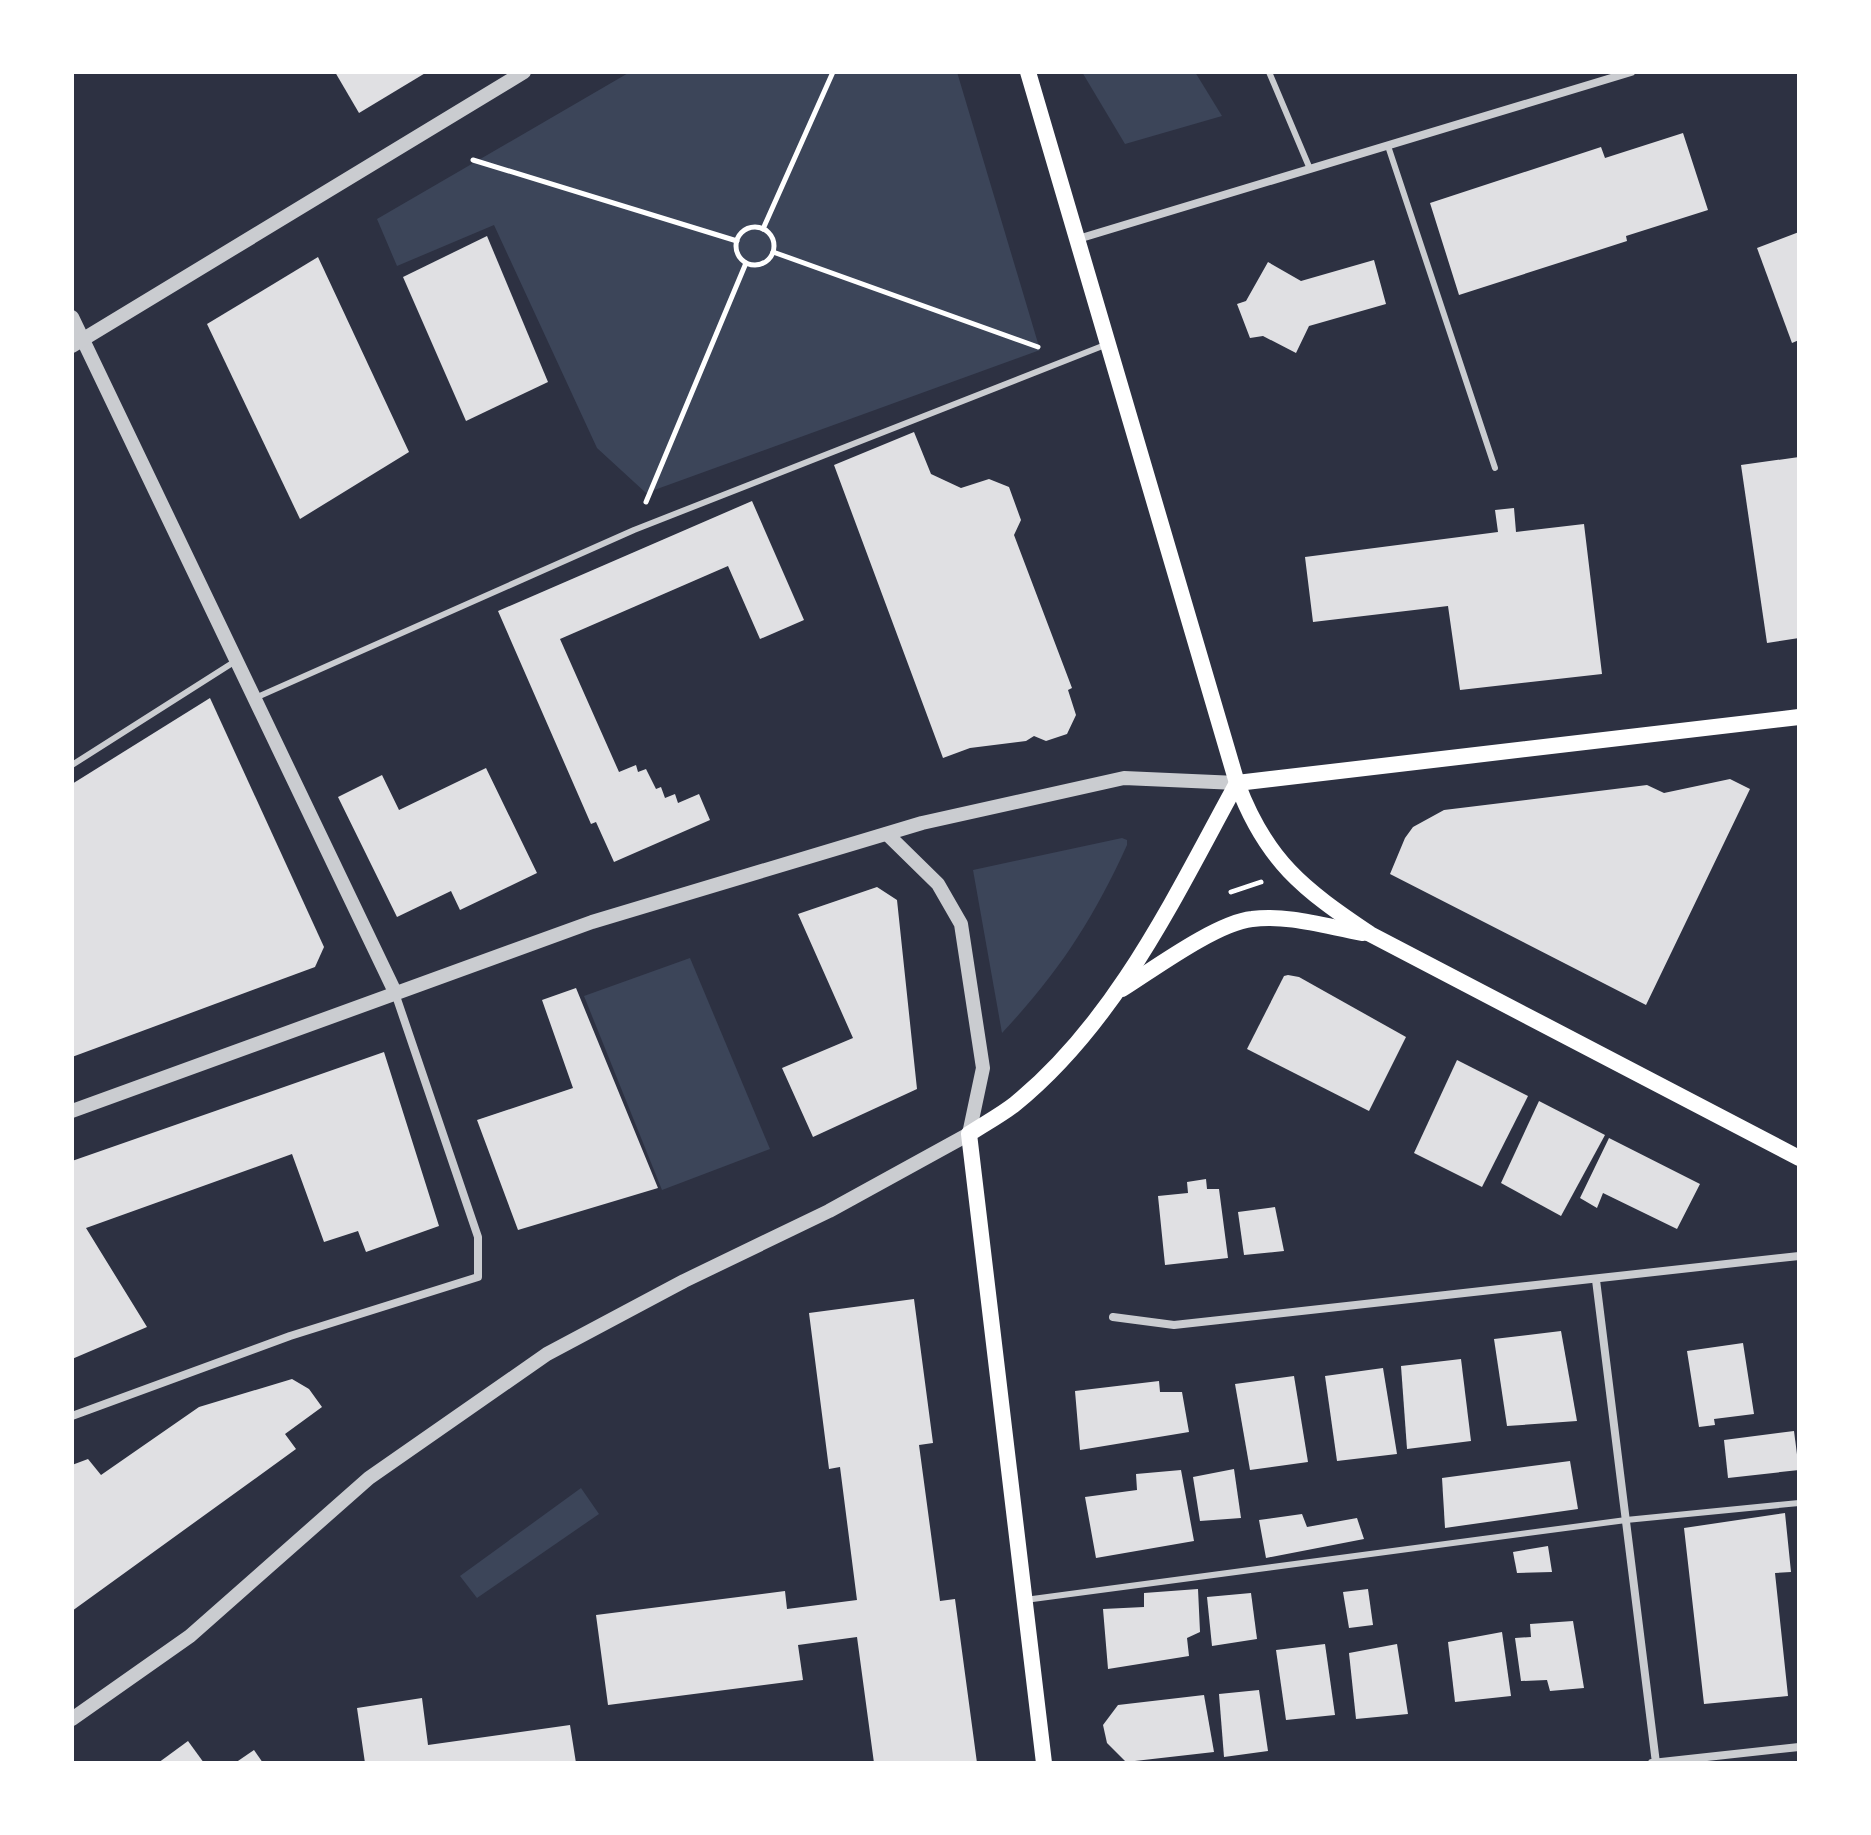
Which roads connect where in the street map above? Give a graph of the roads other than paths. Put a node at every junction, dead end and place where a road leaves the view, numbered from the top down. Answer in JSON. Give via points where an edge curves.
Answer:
{"nodes":[{"id":1,"x":524,"y":72,"type":"edge"},
{"id":2,"x":1028,"y":72,"type":"edge"},
{"id":3,"x":1269,"y":72,"type":"edge"},
{"id":4,"x":1631,"y":72,"type":"edge"},
{"id":5,"x":1388,"y":146,"type":"junction"},
{"id":6,"x":1310,"y":169,"type":"junction"},
{"id":7,"x":1078,"y":239,"type":"junction"},
{"id":8,"x":72,"y":317,"type":"edge"},
{"id":9,"x":77,"y":343,"type":"edge"},
{"id":10,"x":1108,"y":344,"type":"junction"},
{"id":11,"x":1495,"y":468,"type":"dead end"},
{"id":12,"x":236,"y":661,"type":"junction"},
{"id":13,"x":254,"y":698,"type":"junction"},
{"id":14,"x":1799,"y":717,"type":"edge"},
{"id":15,"x":72,"y":765,"type":"edge"},
{"id":16,"x":1237,"y":783,"type":"junction"},
{"id":17,"x":887,"y":834,"type":"junction"},
{"id":18,"x":1370,"y":934,"type":"junction"},
{"id":19,"x":1120,"y":990,"type":"junction"},
{"id":20,"x":395,"y":992,"type":"junction"},
{"id":21,"x":72,"y":1111,"type":"edge"},
{"id":22,"x":969,"y":1134,"type":"junction"},
{"id":23,"x":1799,"y":1158,"type":"edge"},
{"id":24,"x":1799,"y":1256,"type":"edge"},
{"id":25,"x":1596,"y":1280,"type":"junction"},
{"id":26,"x":1113,"y":1317,"type":"dead end"},
{"id":27,"x":72,"y":1416,"type":"edge"},
{"id":28,"x":1799,"y":1503,"type":"edge"},
{"id":29,"x":1626,"y":1520,"type":"junction"},
{"id":30,"x":1024,"y":1600,"type":"junction"},
{"id":31,"x":72,"y":1719,"type":"edge"},
{"id":32,"x":1799,"y":1747,"type":"edge"},
{"id":33,"x":1044,"y":1763,"type":"edge"},
{"id":34,"x":1655,"y":1763,"type":"edge"}],
"edges":[{"from":1,"to":9,"type":"street"},
{"from":2,"to":7,"type":"main road"},
{"from":3,"to":6,"type":"lane"},
{"from":4,"to":5,"type":"street"},
{"from":5,"to":6,"type":"street"},
{"from":5,"to":11,"type":"lane"},
{"from":6,"to":7,"type":"street"},
{"from":7,"to":10,"type":"main road"},
{"from":8,"to":9,"type":"street"},
{"from":9,"to":12,"type":"street"},
{"from":10,"to":13,"type":"lane","via":[[634,530]]},
{"from":10,"to":16,"type":"main road"},
{"from":12,"to":13,"type":"street"},
{"from":12,"to":15,"type":"lane"},
{"from":13,"to":20,"type":"street"},
{"from":14,"to":16,"type":"main road"},
{"from":16,"to":17,"type":"street","via":[[1124,778]]},
{"from":16,"to":18,"type":"main road","via":[[1253,826],[1284,867]]},
{"from":16,"to":19,"type":"main road"},
{"from":17,"to":20,"type":"street","via":[[592,922]]},
{"from":17,"to":22,"type":"street","via":[[938,884],[961,924],[983,1068]]},
{"from":18,"to":19,"type":"main road","via":[[1250,918],[1206,937]]},
{"from":18,"to":23,"type":"main road"},
{"from":19,"to":22,"type":"main road","via":[[1069,1052],[1015,1105]]},
{"from":20,"to":21,"type":"street"},
{"from":20,"to":27,"type":"street","via":[[478,1237],[478,1277],[290,1336]]},
{"from":22,"to":30,"type":"main road"},
{"from":22,"to":31,"type":"street","via":[[547,1354],[369,1478],[190,1636]]},
{"from":24,"to":25,"type":"street"},
{"from":25,"to":26,"type":"street","via":[[1174,1325]]},
{"from":25,"to":29,"type":"street"},
{"from":28,"to":29,"type":"lane"},
{"from":29,"to":30,"type":"lane"},
{"from":29,"to":34,"type":"street"},
{"from":30,"to":33,"type":"main road"},
{"from":32,"to":34,"type":"street"}]}
